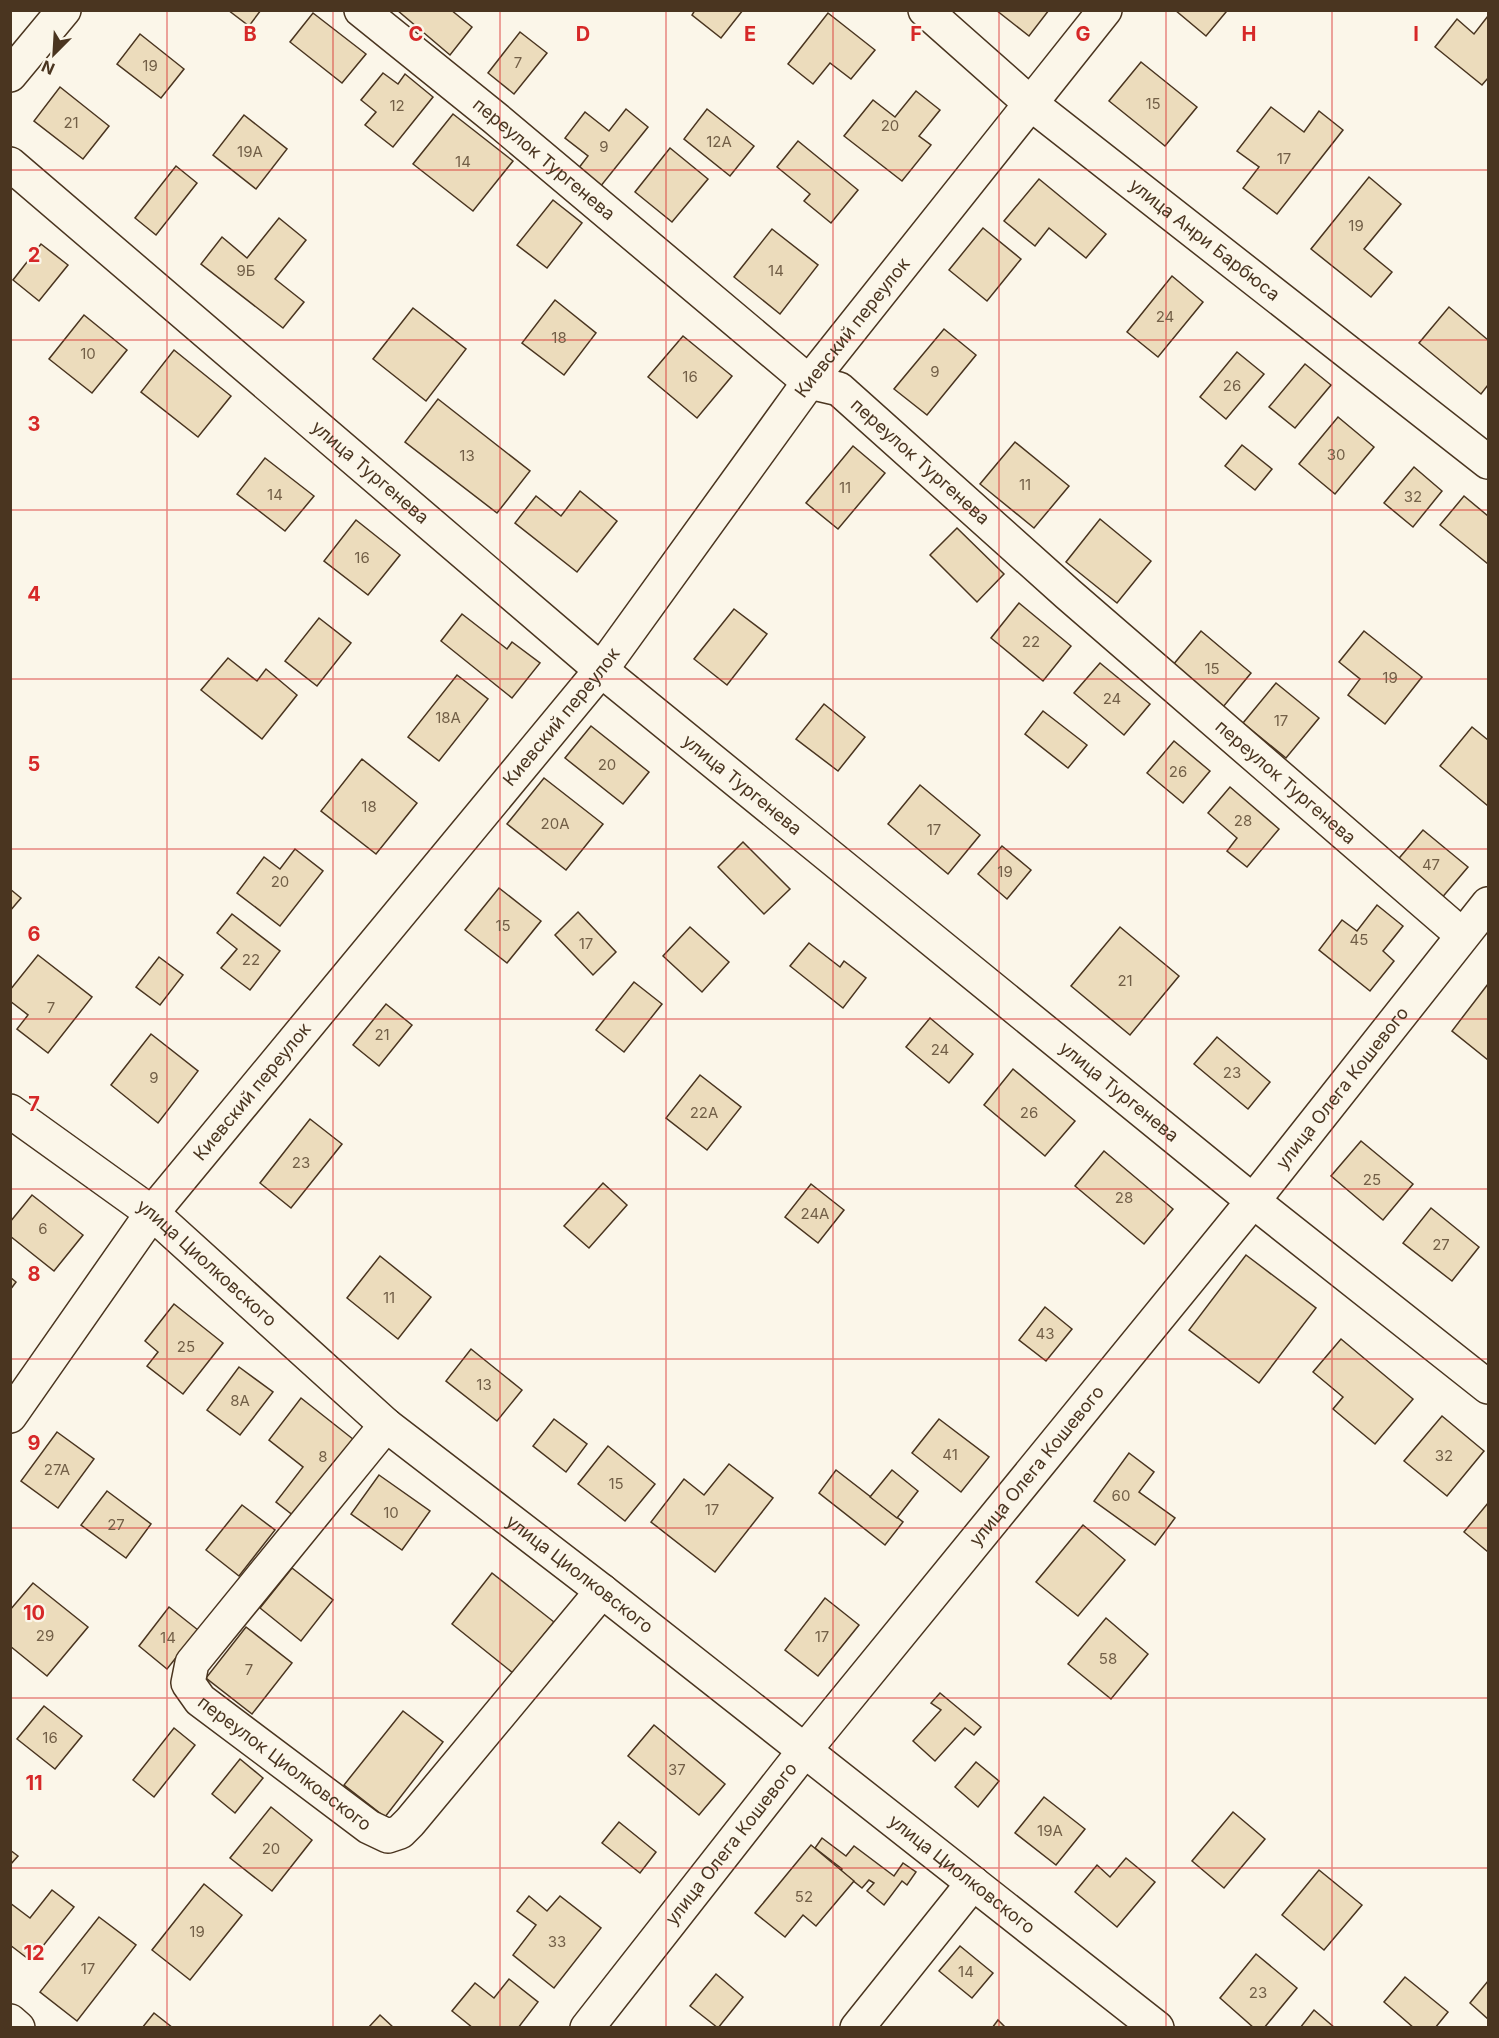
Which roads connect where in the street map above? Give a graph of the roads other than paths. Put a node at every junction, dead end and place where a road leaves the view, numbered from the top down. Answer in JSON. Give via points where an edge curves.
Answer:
{"nodes":[{"id":1,"x":64,"y":10,"type":"edge"},
{"id":2,"x":361,"y":10,"type":"edge"},
{"id":3,"x":925,"y":10,"type":"edge"},
{"id":4,"x":1105,"y":10,"type":"edge"},
{"id":5,"x":10,"y":75,"type":"edge"},
{"id":6,"x":1030,"y":103,"type":"junction"},
{"id":7,"x":10,"y":164,"type":"edge"},
{"id":8,"x":808,"y":382,"type":"junction"},
{"id":9,"x":1488,"y":462,"type":"edge"},
{"id":10,"x":601,"y":670,"type":"junction"},
{"id":11,"x":1487,"y":910,"type":"edge"},
{"id":12,"x":1462,"y":935,"type":"junction"},
{"id":13,"x":10,"y":1111,"type":"edge"},
{"id":14,"x":1253,"y":1202,"type":"junction"},
{"id":15,"x":152,"y":1213,"type":"junction"},
{"id":16,"x":1488,"y":1387,"type":"edge"},
{"id":17,"x":10,"y":1416,"type":"edge"},
{"id":18,"x":386,"y":1425,"type":"junction"},
{"id":19,"x":602,"y":1591,"type":"junction"},
{"id":20,"x":804,"y":1750,"type":"junction"},
{"id":21,"x":973,"y":1883,"type":"junction"},
{"id":22,"x":10,"y":2021,"type":"edge"},
{"id":23,"x":18,"y":2028,"type":"edge"},
{"id":24,"x":587,"y":2028,"type":"edge"},
{"id":25,"x":857,"y":2028,"type":"edge"},
{"id":26,"x":1157,"y":2028,"type":"edge"}],
"edges":[{"from":1,"to":5,"type":"street"},
{"from":2,"to":8,"type":"street","name":"переулок Тургенева"},
{"from":3,"to":6,"type":"street","name":"улица Анри Барбюса"},
{"from":4,"to":6,"type":"street","name":"Киевский переулок"},
{"from":6,"to":8,"type":"street","name":"Киевский переулок"},
{"from":6,"to":9,"type":"street","name":"улица Анри Барбюса"},
{"from":7,"to":10,"type":"street","name":"улица Тургенева"},
{"from":8,"to":10,"type":"street","name":"Киевский переулок"},
{"from":8,"to":12,"type":"street","name":"переулок Тургенева","via":[[839,389],[1068,594]]},
{"from":10,"to":14,"type":"street","name":"улица Тургенева"},
{"from":10,"to":15,"type":"street","name":"Киевский переулок"},
{"from":11,"to":12,"type":"street","name":"улица Олега Кошевого"},
{"from":12,"to":14,"type":"street","name":"улица Олега Кошевого"},
{"from":13,"to":15,"type":"street","name":"улица Циолковского"},
{"from":14,"to":16,"type":"street","name":"улица Тургенева"},
{"from":14,"to":20,"type":"street","name":"улица Олега Кошевого"},
{"from":15,"to":17,"type":"street","name":"Киевский переулок"},
{"from":15,"to":18,"type":"street","name":"улица Циолковского"},
{"from":18,"to":19,"type":"street","name":"улица Циолковского"},
{"from":18,"to":19,"type":"street","name":"переулок Циолковского","via":[[192,1663],[188,1683],[200,1700],[369,1827],[388,1836],[400,1832],[410,1822]]},
{"from":19,"to":20,"type":"street","name":"улица Циолковского"},
{"from":20,"to":21,"type":"street","name":"улица Циолковского"},
{"from":20,"to":24,"type":"street","name":"улица Олега Кошевого"},
{"from":21,"to":25,"type":"street"},
{"from":21,"to":26,"type":"street","name":"улица Циолковского"},
{"from":22,"to":23,"type":"street"}]}
